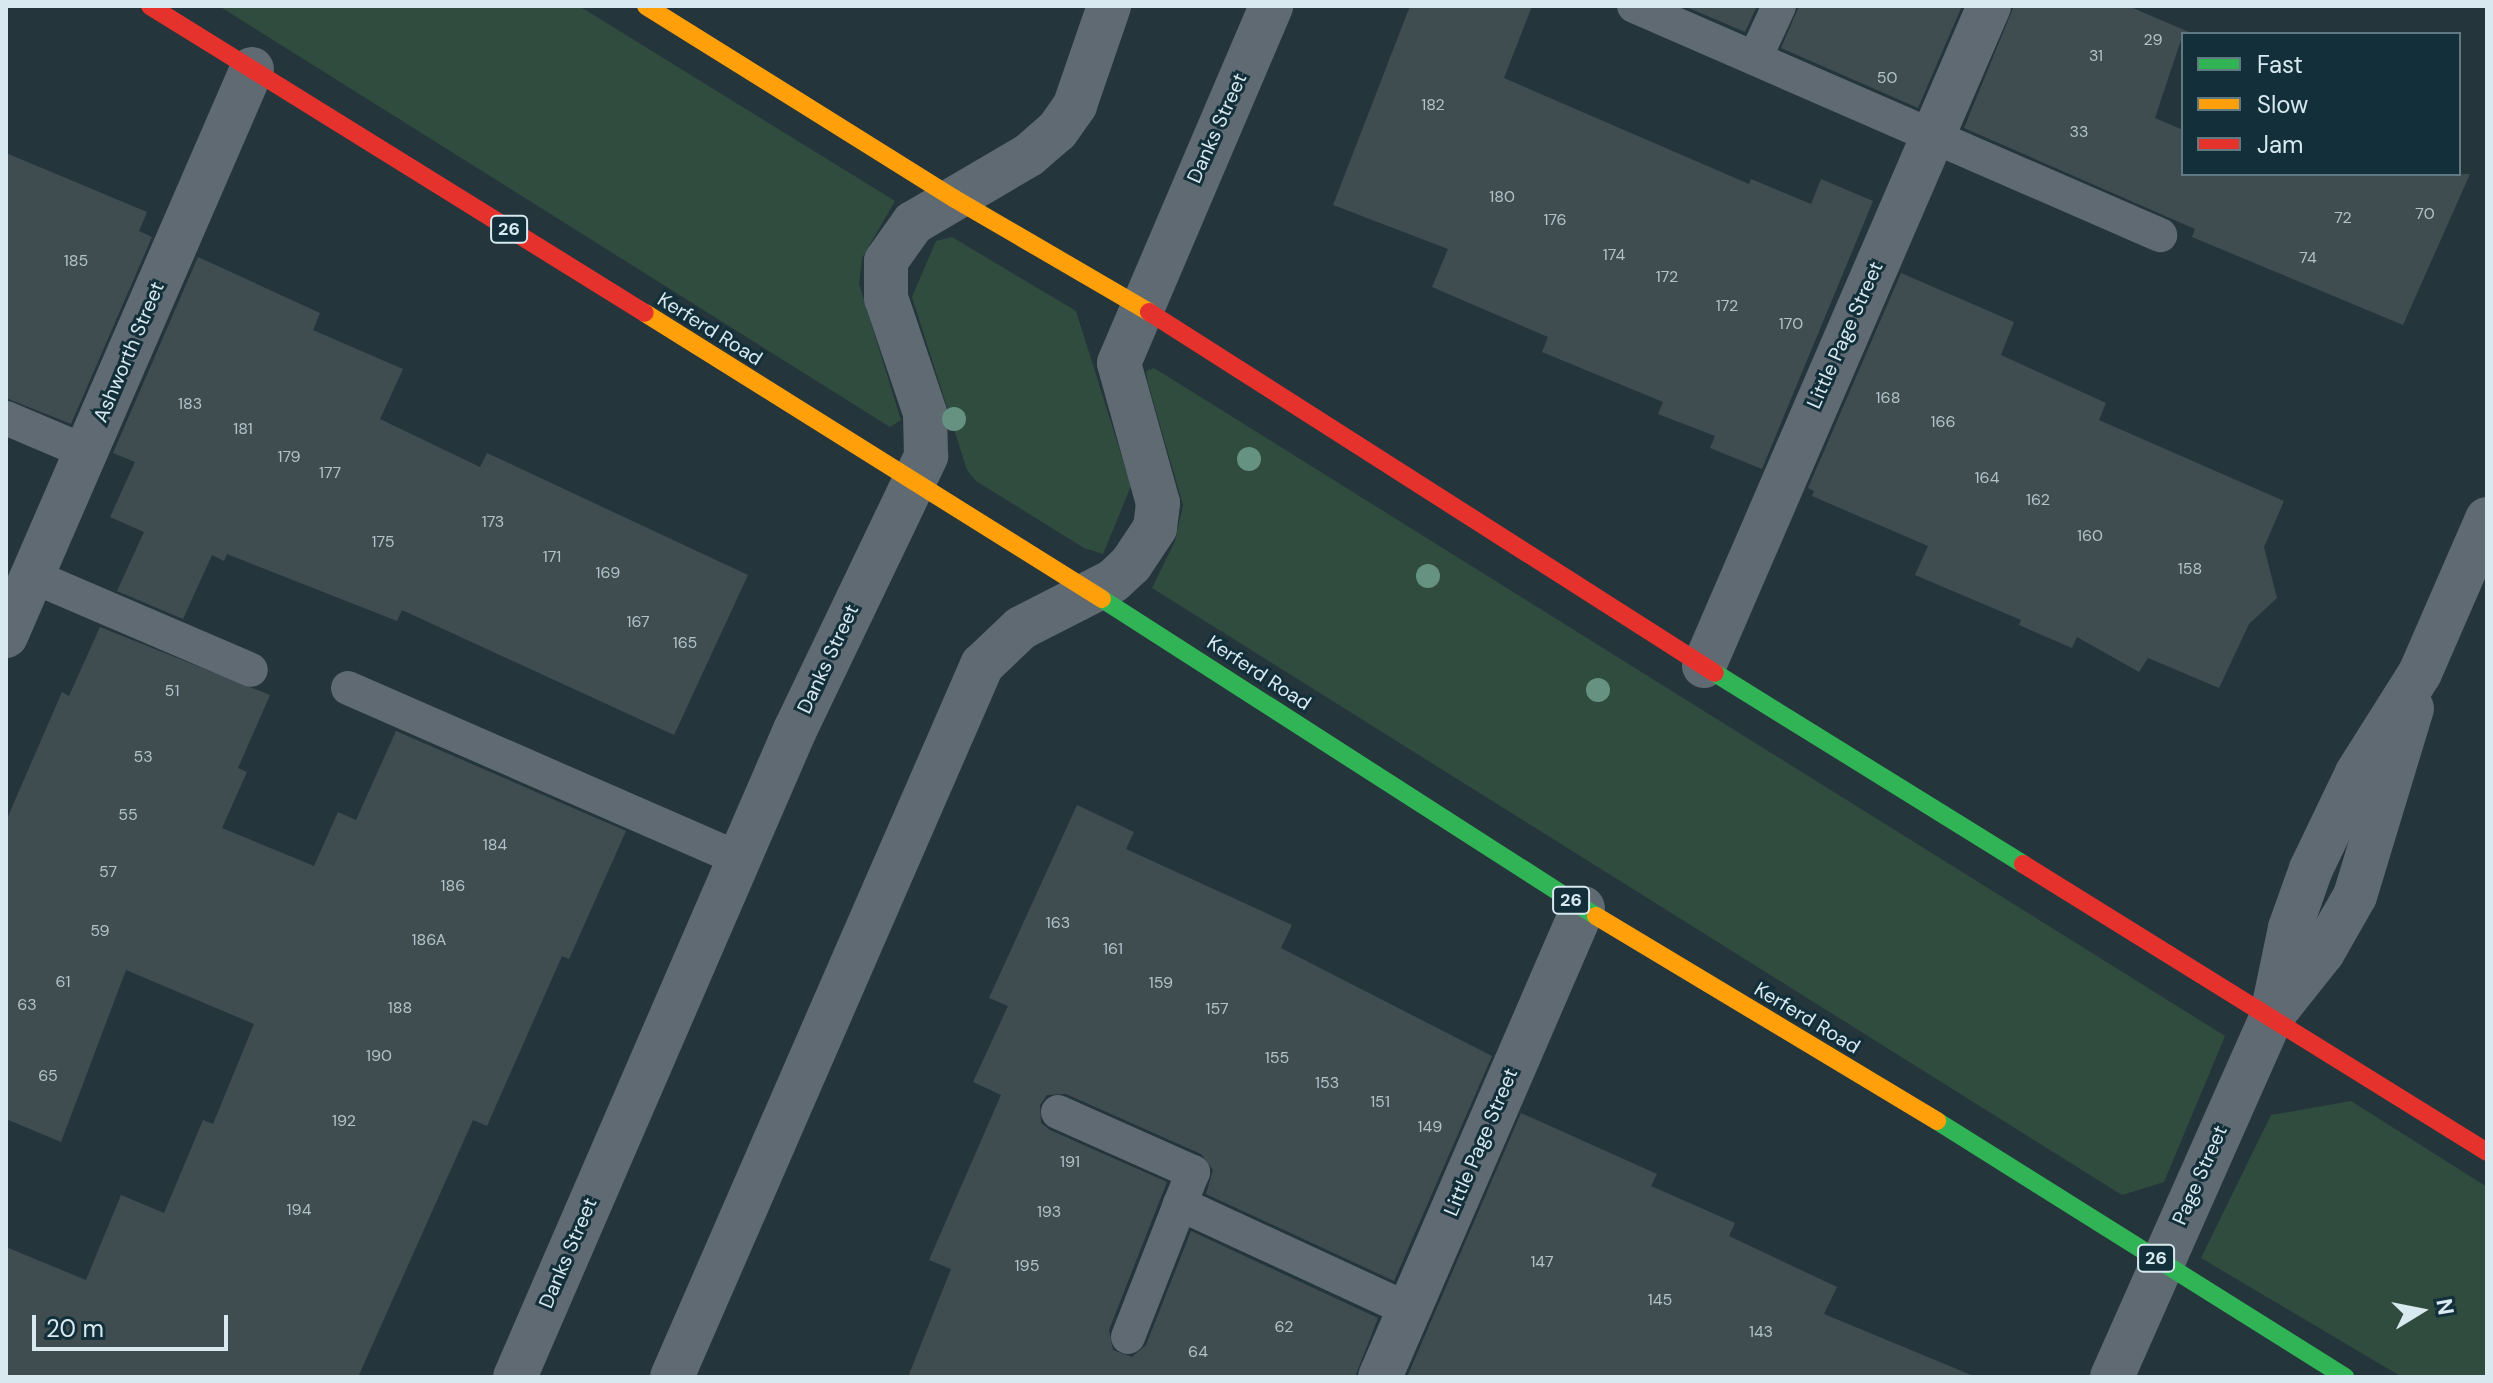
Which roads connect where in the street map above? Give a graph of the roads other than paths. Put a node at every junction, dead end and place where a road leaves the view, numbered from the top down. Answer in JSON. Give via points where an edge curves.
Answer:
{"nodes":[{"id":1,"x":150,"y":6,"type":"edge"},
{"id":2,"x":646,"y":6,"type":"edge"},
{"id":3,"x":1109,"y":6,"type":"edge"},
{"id":4,"x":1271,"y":6,"type":"edge"},
{"id":5,"x":1634,"y":6,"type":"edge"},
{"id":6,"x":1779,"y":6,"type":"edge"},
{"id":7,"x":1989,"y":6,"type":"edge"},
{"id":8,"x":1755,"y":58,"type":"junction"},
{"id":9,"x":252,"y":69,"type":"junction"},
{"id":10,"x":1934,"y":134,"type":"junction"},
{"id":11,"x":955,"y":199,"type":"junction"},
{"id":12,"x":2160,"y":235,"type":"dead end"},
{"id":13,"x":1139,"y":307,"type":"junction"},
{"id":14,"x":6,"y":418,"type":"edge"},
{"id":15,"x":86,"y":452,"type":"junction"},
{"id":16,"x":913,"y":482,"type":"junction"},
{"id":17,"x":2487,"y":519,"type":"edge"},
{"id":18,"x":32,"y":576,"type":"junction"},
{"id":19,"x":1092,"y":595,"type":"junction"},
{"id":20,"x":6,"y":636,"type":"edge"},
{"id":21,"x":1704,"y":666,"type":"junction"},
{"id":22,"x":251,"y":670,"type":"dead end"},
{"id":23,"x":348,"y":688,"type":"dead end"},
{"id":24,"x":739,"y":859,"type":"junction"},
{"id":25,"x":1583,"y":908,"type":"junction"},
{"id":26,"x":2271,"y":1019,"type":"junction"},
{"id":27,"x":1058,"y":1112,"type":"dead end"},
{"id":28,"x":2487,"y":1152,"type":"edge"},
{"id":29,"x":1180,"y":1204,"type":"junction"},
{"id":30,"x":2161,"y":1261,"type":"junction"},
{"id":31,"x":1409,"y":1310,"type":"junction"},
{"id":32,"x":1128,"y":1337,"type":"dead end"},
{"id":33,"x":515,"y":1377,"type":"edge"},
{"id":34,"x":672,"y":1377,"type":"edge"},
{"id":35,"x":1380,"y":1377,"type":"edge"},
{"id":36,"x":2112,"y":1377,"type":"edge"},
{"id":37,"x":2345,"y":1377,"type":"edge"}],
"edges":[{"from":1,"to":9,"type":"main road","name":"Kerferd Road","number":"26"},
{"from":2,"to":11,"type":"main road"},
{"from":3,"to":11,"type":"street","name":"Danks Street","via":[[1075,105],[1057,131],[1029,155]]},
{"from":4,"to":13,"type":"street","name":"Danks Street"},
{"from":5,"to":8,"type":"lane"},
{"from":6,"to":8,"type":"lane"},
{"from":7,"to":10,"type":"street","name":"Little Page Street"},
{"from":8,"to":10,"type":"lane"},
{"from":9,"to":15,"type":"street","name":"Ashworth Street"},
{"from":9,"to":16,"type":"main road","name":"Kerferd Road","number":"26"},
{"from":10,"to":12,"type":"lane"},
{"from":10,"to":21,"type":"street","name":"Little Page Street"},
{"from":11,"to":13,"type":"main road"},
{"from":11,"to":16,"type":"street","name":"Danks Street","via":[[906,228],[884,270],[886,298],[928,432],[926,456]]},
{"from":13,"to":19,"type":"street","name":"Danks Street","via":[[1119,369],[1158,503],[1157,522],[1127,569]]},
{"from":13,"to":21,"type":"main road","via":[[1230,359]]},
{"from":14,"to":15,"type":"lane"},
{"from":15,"to":18,"type":"street","name":"Ashworth Street"},
{"from":16,"to":19,"type":"main road","name":"Kerferd Road","number":"26"},
{"from":16,"to":24,"type":"street","name":"Danks Street"},
{"from":17,"to":26,"type":"street","name":"Page Street","via":[[2420,673],[2394,781],[2355,896],[2323,952]]},
{"from":18,"to":20,"type":"street","name":"Ashworth Street"},
{"from":18,"to":22,"type":"lane"},
{"from":19,"to":25,"type":"main road","name":"Kerferd Road","number":"26"},
{"from":19,"to":34,"type":"street","name":"Danks Street","via":[[1021,628],[982,665]]},
{"from":21,"to":26,"type":"main road"},
{"from":23,"to":24,"type":"lane"},
{"from":24,"to":33,"type":"street","name":"Danks Street"},
{"from":25,"to":30,"type":"main road","name":"Kerferd Road","number":"26"},
{"from":25,"to":31,"type":"street","name":"Little Page Street"},
{"from":26,"to":28,"type":"main road"},
{"from":26,"to":30,"type":"street","name":"Page Street"},
{"from":27,"to":29,"type":"lane","via":[[1193,1172]]},
{"from":29,"to":31,"type":"lane"},
{"from":29,"to":32,"type":"lane"},
{"from":30,"to":36,"type":"street","name":"Page Street"},
{"from":30,"to":37,"type":"main road","name":"Kerferd Road","number":"26"},
{"from":31,"to":35,"type":"street","name":"Little Page Street"}]}
